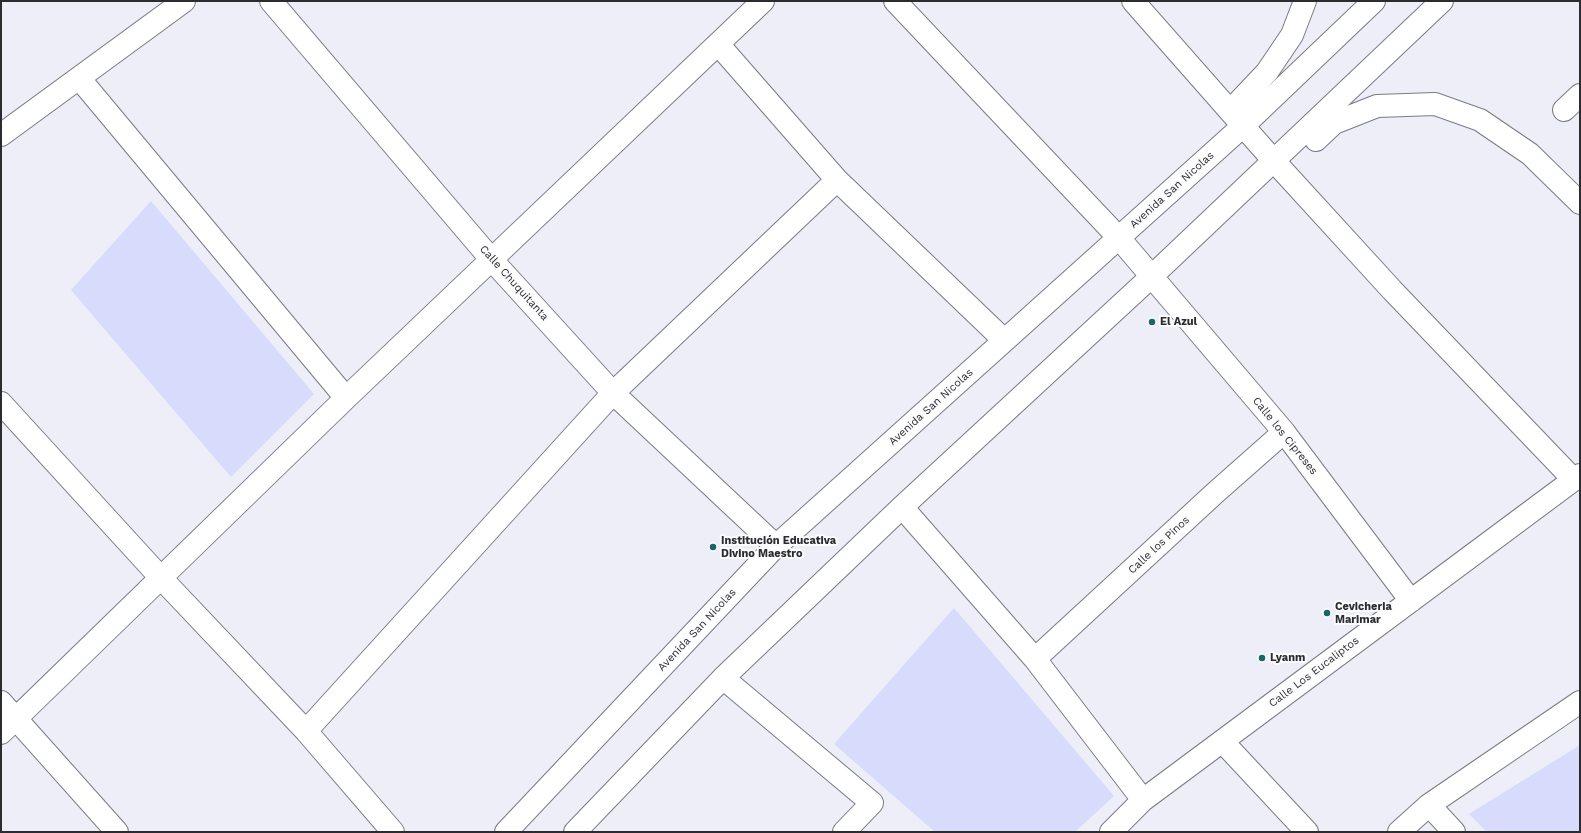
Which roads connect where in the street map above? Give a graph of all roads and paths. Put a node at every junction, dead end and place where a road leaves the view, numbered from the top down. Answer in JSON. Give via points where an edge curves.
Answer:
{"nodes":[{"id":1,"x":184,"y":1,"type":"edge"},
{"id":2,"x":271,"y":1,"type":"edge"},
{"id":3,"x":763,"y":1,"type":"edge"},
{"id":4,"x":895,"y":1,"type":"edge"},
{"id":5,"x":1133,"y":1,"type":"edge"},
{"id":6,"x":1305,"y":1,"type":"edge"},
{"id":7,"x":1374,"y":1,"type":"edge"},
{"id":8,"x":1442,"y":1,"type":"edge"},
{"id":9,"x":718,"y":44,"type":"junction"},
{"id":10,"x":80,"y":78,"type":"junction"},
{"id":11,"x":1580,"y":95,"type":"edge"},
{"id":12,"x":1564,"y":110,"type":"dead end"},
{"id":13,"x":1237,"y":119,"type":"junction"},
{"id":14,"x":1,"y":135,"type":"edge"},
{"id":15,"x":1279,"y":166,"type":"junction"},
{"id":16,"x":837,"y":180,"type":"junction"},
{"id":17,"x":1580,"y":203,"type":"edge"},
{"id":18,"x":1119,"y":238,"type":"junction"},
{"id":19,"x":491,"y":259,"type":"junction"},
{"id":20,"x":1151,"y":277,"type":"junction"},
{"id":21,"x":1004,"y":340,"type":"junction"},
{"id":22,"x":613,"y":393,"type":"junction"},
{"id":23,"x":346,"y":398,"type":"junction"},
{"id":24,"x":1,"y":403,"type":"edge"},
{"id":25,"x":1284,"y":432,"type":"junction"},
{"id":26,"x":1577,"y":478,"type":"edge"},
{"id":27,"x":902,"y":507,"type":"junction"},
{"id":28,"x":776,"y":546,"type":"junction"},
{"id":29,"x":161,"y":578,"type":"junction"},
{"id":30,"x":1411,"y":600,"type":"junction"},
{"id":31,"x":1035,"y":659,"type":"junction"},
{"id":32,"x":723,"y":678,"type":"junction"},
{"id":33,"x":1,"y":702,"type":"edge"},
{"id":34,"x":1580,"y":702,"type":"edge"},
{"id":35,"x":8,"y":725,"type":"edge"},
{"id":36,"x":306,"y":731,"type":"junction"},
{"id":37,"x":1222,"y":741,"type":"junction"},
{"id":38,"x":1143,"y":800,"type":"junction"},
{"id":39,"x":1429,"y":805,"type":"junction"},
{"id":40,"x":117,"y":832,"type":"edge"},
{"id":41,"x":394,"y":832,"type":"edge"},
{"id":42,"x":506,"y":832,"type":"edge"},
{"id":43,"x":575,"y":832,"type":"edge"},
{"id":44,"x":844,"y":832,"type":"edge"},
{"id":45,"x":1111,"y":832,"type":"edge"},
{"id":46,"x":1307,"y":832,"type":"edge"},
{"id":47,"x":1399,"y":832,"type":"edge"},
{"id":48,"x":1454,"y":832,"type":"edge"}],
"edges":[{"from":1,"to":10,"type":"street"},
{"from":2,"to":19,"type":"street","name":"Calle Chuquitanta"},
{"from":3,"to":9,"type":"street"},
{"from":4,"to":18,"type":"street","name":"Calle los Cipreses"},
{"from":5,"to":13,"type":"street"},
{"from":6,"to":13,"type":"street","via":[[1292,36]]},
{"from":7,"to":13,"type":"street","name":"Avenida San Nicolas"},
{"from":8,"to":15,"type":"street"},
{"from":9,"to":16,"type":"street"},
{"from":9,"to":19,"type":"street"},
{"from":10,"to":14,"type":"street"},
{"from":10,"to":23,"type":"street"},
{"from":11,"to":12,"type":"street"},
{"from":13,"to":15,"type":"street"},
{"from":13,"to":18,"type":"street","name":"Avenida San Nicolas"},
{"from":15,"to":17,"type":"street","via":[[1334,123],[1377,106],[1435,104],[1480,120],[1530,154]]},
{"from":15,"to":20,"type":"street"},
{"from":15,"to":26,"type":"street","via":[[1392,290]]},
{"from":16,"to":21,"type":"street"},
{"from":16,"to":22,"type":"street"},
{"from":18,"to":20,"type":"street","name":"Calle los Cipreses"},
{"from":18,"to":21,"type":"street","name":"Avenida San Nicolas"},
{"from":19,"to":22,"type":"street","name":"Calle Chuquitanta"},
{"from":19,"to":23,"type":"street"},
{"from":20,"to":25,"type":"street","name":"Calle los Cipreses"},
{"from":20,"to":27,"type":"street"},
{"from":21,"to":28,"type":"street","name":"Avenida San Nicolas"},
{"from":22,"to":28,"type":"street","name":"Calle Chuquitanta"},
{"from":22,"to":36,"type":"street"},
{"from":23,"to":29,"type":"street"},
{"from":24,"to":29,"type":"street"},
{"from":25,"to":30,"type":"street","name":"Calle los Cipreses"},
{"from":25,"to":31,"type":"street","name":"Calle los Pinos"},
{"from":26,"to":30,"type":"street","name":"Calle Los Eucaliptos"},
{"from":27,"to":31,"type":"street"},
{"from":27,"to":32,"type":"street"},
{"from":28,"to":42,"type":"street","name":"Avenida San Nicolas"},
{"from":29,"to":35,"type":"street"},
{"from":29,"to":36,"type":"street"},
{"from":30,"to":37,"type":"street","name":"Calle Los Eucaliptos"},
{"from":31,"to":38,"type":"street"},
{"from":32,"to":43,"type":"street"},
{"from":32,"to":44,"type":"street","via":[[872,803]]},
{"from":33,"to":35,"type":"street"},
{"from":34,"to":39,"type":"street"},
{"from":35,"to":40,"type":"street"},
{"from":36,"to":41,"type":"street"},
{"from":37,"to":38,"type":"street","name":"Calle Los Eucaliptos"},
{"from":37,"to":46,"type":"street"},
{"from":38,"to":45,"type":"street","name":"Calle Los Eucaliptos"},
{"from":39,"to":47,"type":"street"},
{"from":39,"to":48,"type":"street"}]}
